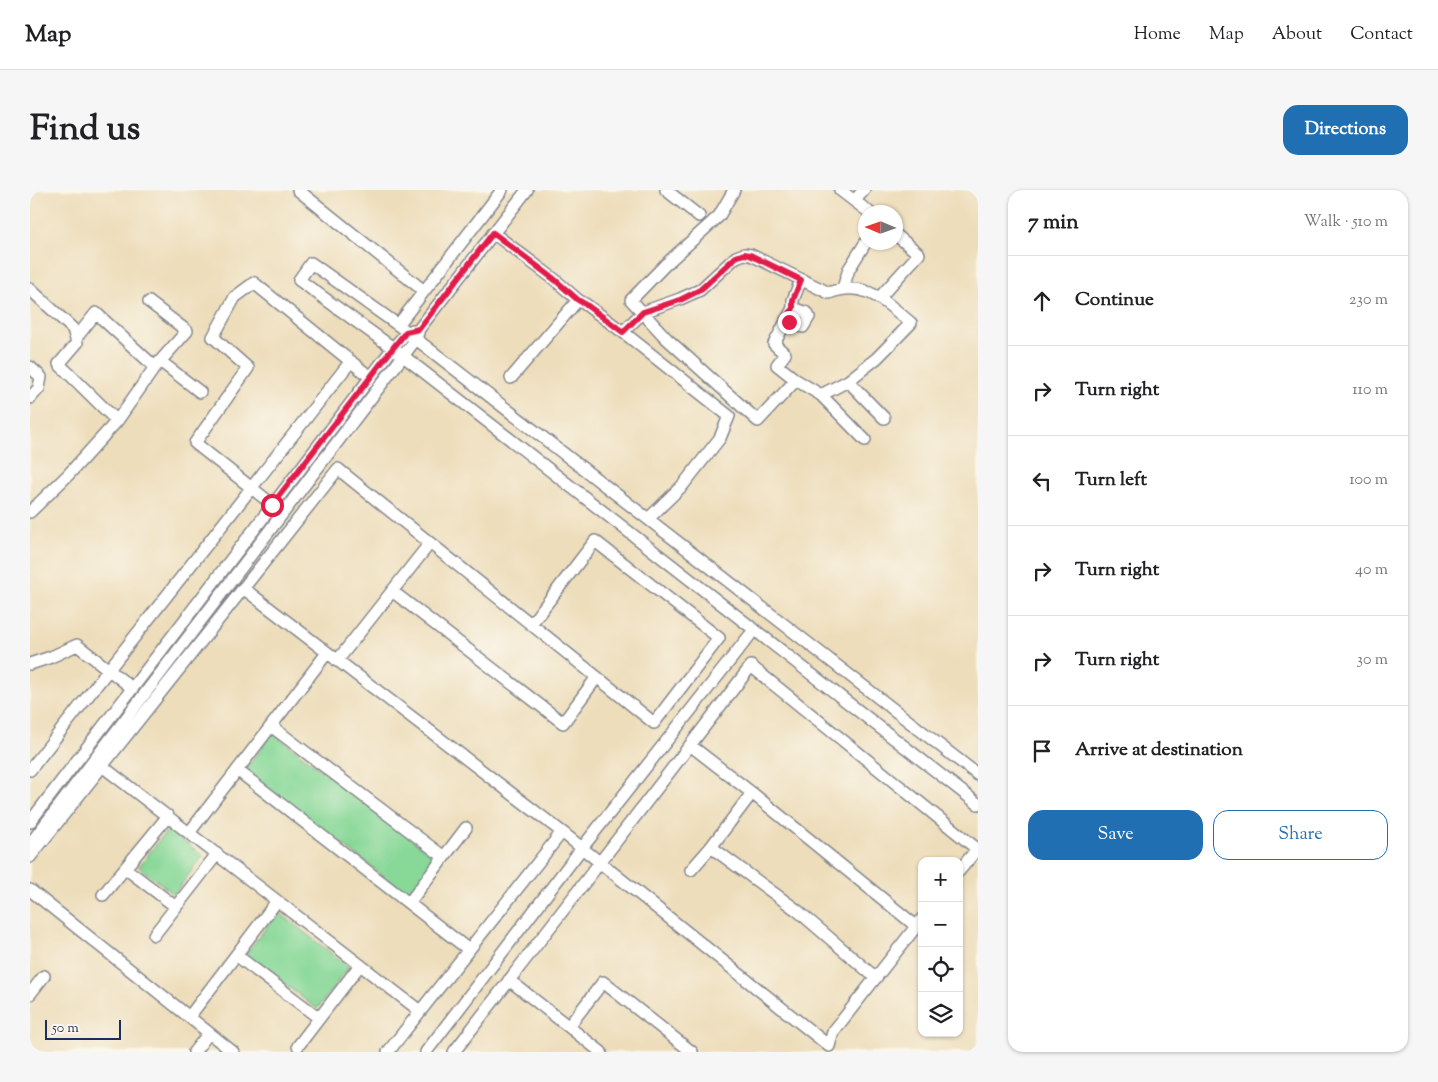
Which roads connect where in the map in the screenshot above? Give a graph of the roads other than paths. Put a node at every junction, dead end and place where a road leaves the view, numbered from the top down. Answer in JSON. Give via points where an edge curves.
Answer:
{"nodes":[{"id":1,"x":298,"y":190,"type":"edge"},
{"id":2,"x":502,"y":190,"type":"edge"},
{"id":3,"x":527,"y":190,"type":"edge"},
{"id":4,"x":666,"y":190,"type":"edge"},
{"id":5,"x":734,"y":190,"type":"edge"},
{"id":6,"x":840,"y":190,"type":"edge"},
{"id":7,"x":864,"y":190,"type":"edge"},
{"id":8,"x":855,"y":200,"type":"junction"},
{"id":9,"x":861,"y":205,"type":"edge"},
{"id":10,"x":699,"y":216,"type":"dead end"},
{"id":11,"x":493,"y":233,"type":"junction"},
{"id":12,"x":903,"y":241,"type":"edge"},
{"id":13,"x":861,"y":250,"type":"edge"},
{"id":14,"x":801,"y":280,"type":"junction"},
{"id":15,"x":843,"y":288,"type":"junction"},
{"id":16,"x":30,"y":289,"type":"edge"},
{"id":17,"x":424,"y":291,"type":"junction"},
{"id":18,"x":880,"y":298,"type":"junction"},
{"id":19,"x":578,"y":300,"type":"junction"},
{"id":20,"x":149,"y":302,"type":"dead end"},
{"id":21,"x":793,"y":308,"type":"junction"},
{"id":22,"x":643,"y":312,"type":"junction"},
{"id":23,"x":786,"y":320,"type":"junction"},
{"id":24,"x":402,"y":328,"type":"junction"},
{"id":25,"x":623,"y":332,"type":"junction"},
{"id":26,"x":417,"y":334,"type":"junction"},
{"id":27,"x":76,"y":338,"type":"junction"},
{"id":28,"x":393,"y":348,"type":"junction"},
{"id":29,"x":403,"y":356,"type":"junction"},
{"id":30,"x":351,"y":361,"type":"junction"},
{"id":31,"x":59,"y":364,"type":"junction"},
{"id":32,"x":157,"y":364,"type":"junction"},
{"id":33,"x":30,"y":367,"type":"edge"},
{"id":34,"x":41,"y":377,"type":"junction"},
{"id":35,"x":370,"y":377,"type":"junction"},
{"id":36,"x":511,"y":378,"type":"dead end"},
{"id":37,"x":796,"y":380,"type":"junction"},
{"id":38,"x":848,"y":381,"type":"junction"},
{"id":39,"x":200,"y":392,"type":"dead end"},
{"id":40,"x":821,"y":395,"type":"junction"},
{"id":41,"x":30,"y":398,"type":"edge"},
{"id":42,"x":744,"y":409,"type":"junction"},
{"id":43,"x":729,"y":416,"type":"junction"},
{"id":44,"x":884,"y":418,"type":"dead end"},
{"id":45,"x":117,"y":421,"type":"junction"},
{"id":46,"x":865,"y":440,"type":"dead end"},
{"id":47,"x":252,"y":488,"type":"junction"},
{"id":48,"x":272,"y":505,"type":"junction"},
{"id":49,"x":30,"y":512,"type":"edge"},
{"id":50,"x":648,"y":519,"type":"junction"},
{"id":51,"x":430,"y":543,"type":"junction"},
{"id":52,"x":243,"y":588,"type":"junction"},
{"id":53,"x":392,"y":591,"type":"junction"},
{"id":54,"x":531,"y":624,"type":"junction"},
{"id":55,"x":754,"y":630,"type":"junction"},
{"id":56,"x":327,"y":653,"type":"junction"},
{"id":57,"x":337,"y":660,"type":"junction"},
{"id":58,"x":30,"y":664,"type":"edge"},
{"id":59,"x":110,"y":669,"type":"junction"},
{"id":60,"x":597,"y":678,"type":"junction"},
{"id":61,"x":132,"y":688,"type":"junction"},
{"id":62,"x":271,"y":726,"type":"junction"},
{"id":63,"x":690,"y":745,"type":"junction"},
{"id":64,"x":102,"y":766,"type":"junction"},
{"id":65,"x":30,"y":770,"type":"edge"},
{"id":66,"x":237,"y":770,"type":"junction"},
{"id":67,"x":978,"y":775,"type":"edge"},
{"id":68,"x":752,"y":793,"type":"junction"},
{"id":69,"x":978,"y":804,"type":"edge"},
{"id":70,"x":168,"y":816,"type":"junction"},
{"id":71,"x":30,"y":822,"type":"edge"},
{"id":72,"x":466,"y":828,"type":"dead end"},
{"id":73,"x":562,"y":832,"type":"junction"},
{"id":74,"x":189,"y":833,"type":"junction"},
{"id":75,"x":30,"y":844,"type":"edge"},
{"id":76,"x":711,"y":847,"type":"junction"},
{"id":77,"x":582,"y":848,"type":"junction"},
{"id":78,"x":217,"y":854,"type":"junction"},
{"id":79,"x":30,"y":857,"type":"edge"},
{"id":80,"x":444,"y":857,"type":"junction"},
{"id":81,"x":600,"y":863,"type":"junction"},
{"id":82,"x":963,"y":866,"type":"edge"},
{"id":83,"x":125,"y":868,"type":"junction"},
{"id":84,"x":691,"y":870,"type":"dead end"},
{"id":85,"x":30,"y":890,"type":"edge"},
{"id":86,"x":103,"y":894,"type":"dead end"},
{"id":87,"x":278,"y":901,"type":"junction"},
{"id":88,"x":409,"y":903,"type":"junction"},
{"id":89,"x":176,"y":907,"type":"junction"},
{"id":90,"x":918,"y":921,"type":"edge"},
{"id":91,"x":918,"y":923,"type":"edge"},
{"id":92,"x":154,"y":935,"type":"dead end"},
{"id":93,"x":469,"y":950,"type":"junction"},
{"id":94,"x":236,"y":955,"type":"junction"},
{"id":95,"x":360,"y":965,"type":"junction"},
{"id":96,"x":44,"y":976,"type":"dead end"},
{"id":97,"x":876,"y":978,"type":"junction"},
{"id":98,"x":510,"y":980,"type":"junction"},
{"id":99,"x":30,"y":994,"type":"edge"},
{"id":100,"x":420,"y":1011,"type":"junction"},
{"id":101,"x":189,"y":1017,"type":"junction"},
{"id":102,"x":319,"y":1018,"type":"junction"},
{"id":103,"x":568,"y":1026,"type":"junction"},
{"id":104,"x":209,"y":1033,"type":"junction"},
{"id":105,"x":298,"y":1046,"type":"dead end"},
{"id":106,"x":459,"y":1050,"type":"edge"},
{"id":107,"x":830,"y":1050,"type":"edge"},
{"id":108,"x":194,"y":1052,"type":"edge"},
{"id":109,"x":233,"y":1052,"type":"edge"},
{"id":110,"x":388,"y":1052,"type":"edge"},
{"id":111,"x":426,"y":1052,"type":"edge"},
{"id":112,"x":601,"y":1052,"type":"edge"},
{"id":113,"x":692,"y":1052,"type":"edge"}],
"edges":[{"from":1,"to":17,"type":"street"},
{"from":2,"to":17,"type":"street"},
{"from":3,"to":11,"type":"street"},
{"from":4,"to":10,"type":"street"},
{"from":5,"to":22,"type":"street","via":[[719,216],[631,300]]},
{"from":6,"to":8,"type":"street"},
{"from":7,"to":8,"type":"street"},
{"from":8,"to":9,"type":"street"},
{"from":11,"to":19,"type":"street"},
{"from":11,"to":26,"type":"street"},
{"from":12,"to":18,"type":"street","via":[[919,254]]},
{"from":13,"to":15,"type":"street","via":[[849,269]]},
{"from":14,"to":15,"type":"street","via":[[829,292]]},
{"from":14,"to":21,"type":"street"},
{"from":14,"to":22,"type":"street","via":[[744,254],[736,257],[700,290]]},
{"from":15,"to":18,"type":"street","via":[[853,288]]},
{"from":16,"to":27,"type":"street","via":[[73,329]]},
{"from":17,"to":24,"type":"street"},
{"from":18,"to":38,"type":"street","via":[[910,323],[877,358]]},
{"from":19,"to":25,"type":"street"},
{"from":19,"to":36,"type":"street"},
{"from":20,"to":32,"type":"street","via":[[187,331]]},
{"from":21,"to":23,"type":"street"},
{"from":21,"to":23,"type":"street","via":[[807,313],[807,323],[800,327]]},
{"from":22,"to":25,"type":"street"},
{"from":22,"to":42,"type":"street","via":[[666,338]]},
{"from":23,"to":37,"type":"street","via":[[774,344],[785,354],[777,364]]},
{"from":24,"to":26,"type":"street"},
{"from":24,"to":28,"type":"street"},
{"from":24,"to":28,"type":"street","via":[[312,263],[299,280]]},
{"from":25,"to":43,"type":"street"},
{"from":26,"to":29,"type":"street"},
{"from":26,"to":50,"type":"street"},
{"from":27,"to":31,"type":"street","via":[[77,343]]},
{"from":27,"to":32,"type":"street","via":[[96,314]]},
{"from":28,"to":29,"type":"street"},
{"from":28,"to":35,"type":"street"},
{"from":29,"to":55,"type":"street"},
{"from":29,"to":75,"type":"street"},
{"from":30,"to":35,"type":"street"},
{"from":30,"to":47,"type":"street"},
{"from":30,"to":47,"type":"street","via":[[254,283],[234,297],[213,336],[248,368],[196,443]]},
{"from":31,"to":34,"type":"street"},
{"from":31,"to":45,"type":"street"},
{"from":32,"to":39,"type":"street"},
{"from":32,"to":45,"type":"street"},
{"from":33,"to":34,"type":"street"},
{"from":34,"to":41,"type":"street","via":[[39,388]]},
{"from":35,"to":48,"type":"street"},
{"from":37,"to":40,"type":"street"},
{"from":37,"to":42,"type":"street","via":[[758,421]]},
{"from":38,"to":40,"type":"street"},
{"from":38,"to":44,"type":"street"},
{"from":40,"to":46,"type":"street"},
{"from":42,"to":43,"type":"street"},
{"from":43,"to":50,"type":"street","via":[[720,438],[683,485]]},
{"from":45,"to":49,"type":"street"},
{"from":47,"to":48,"type":"street"},
{"from":47,"to":59,"type":"street"},
{"from":48,"to":61,"type":"street"},
{"from":50,"to":67,"type":"street"},
{"from":51,"to":52,"type":"street","via":[[338,469]]},
{"from":51,"to":53,"type":"street"},
{"from":51,"to":54,"type":"street"},
{"from":52,"to":56,"type":"street"},
{"from":52,"to":64,"type":"street"},
{"from":53,"to":57,"type":"street"},
{"from":53,"to":60,"type":"street","via":[[562,723]]},
{"from":54,"to":60,"type":"street"},
{"from":54,"to":60,"type":"street","via":[[595,541],[719,638],[654,723]]},
{"from":55,"to":69,"type":"street"},
{"from":55,"to":77,"type":"street"},
{"from":56,"to":57,"type":"street"},
{"from":56,"to":62,"type":"street"},
{"from":57,"to":73,"type":"street"},
{"from":58,"to":59,"type":"street","via":[[77,645]]},
{"from":59,"to":61,"type":"street"},
{"from":59,"to":65,"type":"street"},
{"from":61,"to":71,"type":"street"},
{"from":62,"to":66,"type":"street"},
{"from":62,"to":80,"type":"street"},
{"from":63,"to":68,"type":"street"},
{"from":63,"to":81,"type":"street"},
{"from":63,"to":82,"type":"street","via":[[751,666],[977,849]]},
{"from":64,"to":70,"type":"street"},
{"from":64,"to":79,"type":"street"},
{"from":66,"to":74,"type":"street"},
{"from":66,"to":88,"type":"street"},
{"from":68,"to":76,"type":"street"},
{"from":68,"to":90,"type":"street"},
{"from":70,"to":74,"type":"street"},
{"from":70,"to":83,"type":"street"},
{"from":72,"to":80,"type":"street"},
{"from":73,"to":77,"type":"street"},
{"from":73,"to":93,"type":"street"},
{"from":74,"to":78,"type":"street"},
{"from":76,"to":84,"type":"street"},
{"from":76,"to":97,"type":"street","via":[[798,911]]},
{"from":77,"to":81,"type":"street"},
{"from":77,"to":111,"type":"street"},
{"from":78,"to":87,"type":"street"},
{"from":78,"to":89,"type":"street"},
{"from":80,"to":88,"type":"street"},
{"from":81,"to":98,"type":"street"},
{"from":81,"to":107,"type":"street"},
{"from":83,"to":86,"type":"street"},
{"from":83,"to":89,"type":"street"},
{"from":85,"to":101,"type":"street"},
{"from":87,"to":94,"type":"street"},
{"from":87,"to":95,"type":"street"},
{"from":88,"to":93,"type":"street"},
{"from":89,"to":92,"type":"street"},
{"from":91,"to":97,"type":"street"},
{"from":93,"to":100,"type":"street"},
{"from":94,"to":101,"type":"street"},
{"from":94,"to":102,"type":"street"},
{"from":95,"to":100,"type":"street"},
{"from":95,"to":102,"type":"street"},
{"from":96,"to":99,"type":"street"},
{"from":97,"to":107,"type":"street","via":[[833,1032]]},
{"from":98,"to":103,"type":"street"},
{"from":98,"to":106,"type":"street"},
{"from":100,"to":110,"type":"street"},
{"from":101,"to":104,"type":"street"},
{"from":102,"to":105,"type":"street"},
{"from":103,"to":112,"type":"street"},
{"from":103,"to":113,"type":"street","via":[[603,982]]},
{"from":104,"to":108,"type":"street"},
{"from":104,"to":109,"type":"street"}]}
